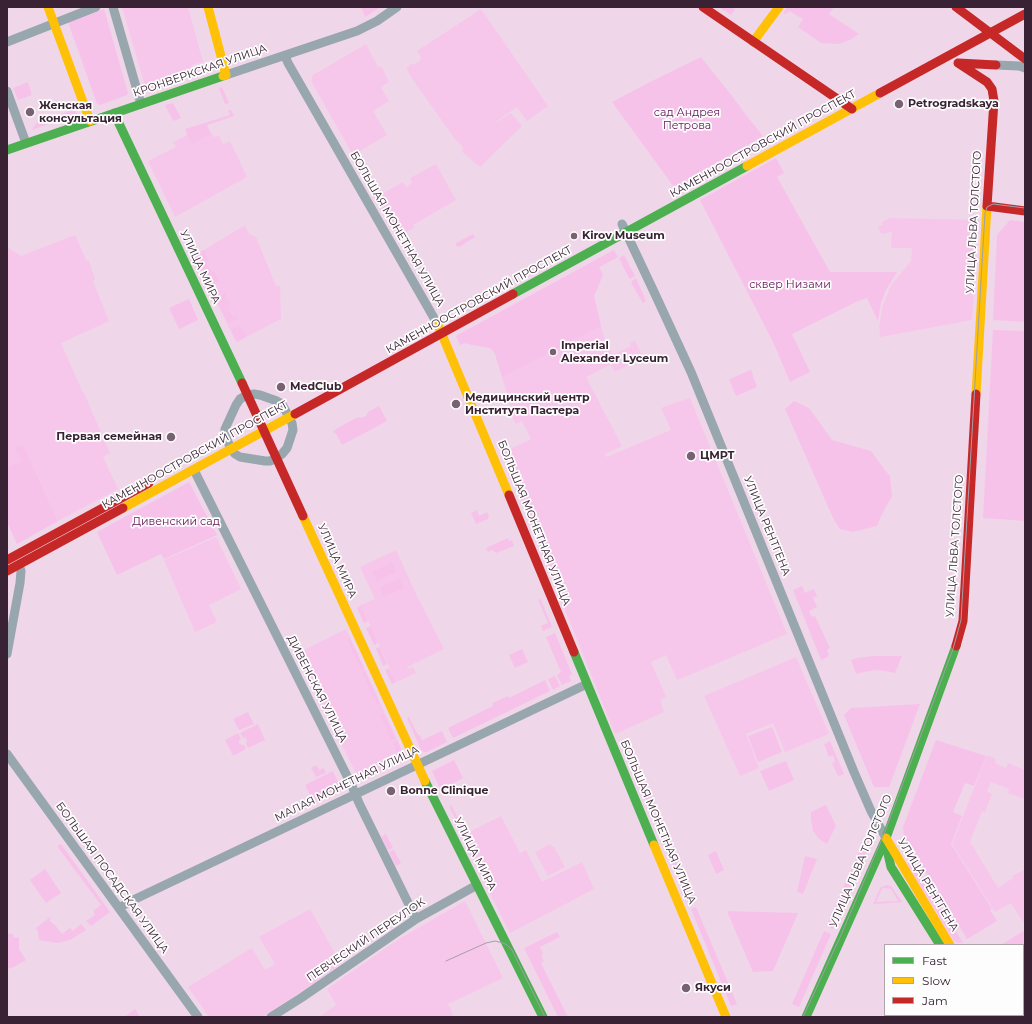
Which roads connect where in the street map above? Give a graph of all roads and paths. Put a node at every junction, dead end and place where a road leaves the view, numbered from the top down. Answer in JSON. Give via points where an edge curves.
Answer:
{"nodes":[{"id":1,"x":48,"y":7,"type":"edge"},
{"id":2,"x":96,"y":7,"type":"edge"},
{"id":3,"x":113,"y":7,"type":"edge"},
{"id":4,"x":208,"y":7,"type":"edge"},
{"id":5,"x":397,"y":7,"type":"edge"},
{"id":6,"x":703,"y":7,"type":"edge"},
{"id":7,"x":779,"y":7,"type":"edge"},
{"id":8,"x":956,"y":7,"type":"edge"},
{"id":9,"x":1019,"y":7,"type":"edge"},
{"id":10,"x":1025,"y":14,"type":"edge"},
{"id":11,"x":54,"y":24,"type":"junction"},
{"id":12,"x":987,"y":30,"type":"junction"},
{"id":13,"x":7,"y":42,"type":"edge"},
{"id":14,"x":753,"y":42,"type":"junction"},
{"id":15,"x":1004,"y":43,"type":"junction"},
{"id":16,"x":285,"y":56,"type":"junction"},
{"id":17,"x":1025,"y":59,"type":"edge"},
{"id":18,"x":938,"y":62,"type":"junction"},
{"id":19,"x":958,"y":63,"type":"junction"},
{"id":20,"x":993,"y":65,"type":"junction"},
{"id":21,"x":1025,"y":68,"type":"edge"},
{"id":22,"x":226,"y":75,"type":"junction"},
{"id":23,"x":7,"y":91,"type":"edge"},
{"id":24,"x":141,"y":104,"type":"junction"},
{"id":25,"x":840,"y":105,"type":"junction"},
{"id":26,"x":852,"y":109,"type":"junction"},
{"id":27,"x":114,"y":113,"type":"junction"},
{"id":28,"x":90,"y":121,"type":"junction"},
{"id":29,"x":26,"y":143,"type":"junction"},
{"id":30,"x":7,"y":150,"type":"edge"},
{"id":31,"x":722,"y":169,"type":"dead end"},
{"id":32,"x":987,"y":206,"type":"junction"},
{"id":33,"x":1025,"y":211,"type":"edge"},
{"id":34,"x":622,"y":224,"type":"junction"},
{"id":35,"x":626,"y":233,"type":"junction"},
{"id":36,"x":440,"y":330,"type":"junction"},
{"id":37,"x":381,"y":356,"type":"dead end"},
{"id":38,"x":247,"y":395,"type":"junction"},
{"id":39,"x":283,"y":412,"type":"junction"},
{"id":40,"x":262,"y":427,"type":"junction"},
{"id":41,"x":250,"y":428,"type":"dead end"},
{"id":42,"x":228,"y":443,"type":"junction"},
{"id":43,"x":277,"y":458,"type":"junction"},
{"id":44,"x":194,"y":470,"type":"junction"},
{"id":45,"x":156,"y":480,"type":"dead end"},
{"id":46,"x":7,"y":560,"type":"edge"},
{"id":47,"x":19,"y":565,"type":"junction"},
{"id":48,"x":7,"y":571,"type":"edge"},
{"id":49,"x":7,"y":654,"type":"edge"},
{"id":50,"x":587,"y":684,"type":"junction"},
{"id":51,"x":7,"y":754,"type":"edge"},
{"id":52,"x":416,"y":764,"type":"junction"},
{"id":53,"x":355,"y":794,"type":"junction"},
{"id":54,"x":886,"y":838,"type":"junction"},
{"id":55,"x":477,"y":885,"type":"junction"},
{"id":56,"x":119,"y":908,"type":"junction"},
{"id":57,"x":416,"y":920,"type":"junction"},
{"id":58,"x":939,"y":944,"type":"edge"},
{"id":59,"x":949,"y":944,"type":"edge"},
{"id":60,"x":198,"y":1017,"type":"edge"},
{"id":61,"x":271,"y":1017,"type":"edge"},
{"id":62,"x":543,"y":1017,"type":"edge"},
{"id":63,"x":726,"y":1017,"type":"edge"},
{"id":64,"x":806,"y":1017,"type":"edge"}],
"edges":[{"from":1,"to":11,"type":"street"},
{"from":2,"to":11,"type":"street"},
{"from":3,"to":24,"type":"street"},
{"from":4,"to":22,"type":"street"},
{"from":5,"to":16,"type":"street","name":"КРОНВЕРКСКАЯ УЛИЦА","via":[[364,28]]},
{"from":6,"to":14,"type":"street"},
{"from":7,"to":14,"type":"street"},
{"from":8,"to":12,"type":"street"},
{"from":9,"to":12,"type":"street","name":"КАМЕННООСТРОВСКИЙ ПРОСПЕКТ"},
{"from":10,"to":12,"type":"street","name":"КАМЕННООСТРОВСКИЙ ПРОСПЕКТ"},
{"from":11,"to":13,"type":"street"},
{"from":11,"to":28,"type":"street"},
{"from":12,"to":15,"type":"street"},
{"from":12,"to":18,"type":"street","name":"КАМЕННООСТРОВСКИЙ ПРОСПЕКТ"},
{"from":12,"to":25,"type":"street","name":"КАМЕННООСТРОВСКИЙ ПРОСПЕКТ"},
{"from":14,"to":25,"type":"street"},
{"from":15,"to":17,"type":"street"},
{"from":15,"to":20,"type":"street","via":[[1004,56]]},
{"from":16,"to":22,"type":"street","name":"КРОНВЕРКСКАЯ УЛИЦА"},
{"from":16,"to":36,"type":"street","name":"БОЛЬШАЯ МОНЕТНАЯ УЛИЦА"},
{"from":18,"to":19,"type":"street"},
{"from":18,"to":26,"type":"street","name":"КАМЕННООСТРОВСКИЙ ПРОСПЕКТ"},
{"from":19,"to":20,"type":"street"},
{"from":19,"to":32,"type":"street","name":"УЛИЦА ЛЬВА ТОЛСТОГО","via":[[992,88],[994,101]]},
{"from":20,"to":21,"type":"street"},
{"from":22,"to":24,"type":"street","name":"КРОНВЕРКСКАЯ УЛИЦА"},
{"from":23,"to":29,"type":"street"},
{"from":24,"to":27,"type":"street","name":"КРОНВЕРКСКАЯ УЛИЦА"},
{"from":25,"to":26,"type":"street"},
{"from":26,"to":35,"type":"street","name":"КАМЕННООСТРОВСКИЙ ПРОСПЕКТ"},
{"from":27,"to":28,"type":"street","name":"КРОНВЕРКСКАЯ УЛИЦА"},
{"from":27,"to":38,"type":"street","name":"УЛИЦА МИРА"},
{"from":28,"to":29,"type":"street","name":"КРОНВЕРКСКАЯ УЛИЦА"},
{"from":29,"to":30,"type":"street","name":"КРОНВЕРКСКАЯ УЛИЦА"},
{"from":31,"to":34,"type":"street","name":"КАМЕННООСТРОВСКИЙ ПРОСПЕКТ"},
{"from":32,"to":33,"type":"street"},
{"from":32,"to":54,"type":"street","name":"УЛИЦА ЛЬВА ТОЛСТОГО","via":[[963,621],[955,650]]},
{"from":34,"to":35,"type":"street","name":"УЛИЦА РЕНТГЕНА"},
{"from":34,"to":36,"type":"street","name":"КАМЕННООСТРОВСКИЙ ПРОСПЕКТ"},
{"from":35,"to":36,"type":"street","name":"КАМЕННООСТРОВСКИЙ ПРОСПЕКТ"},
{"from":35,"to":54,"type":"street","name":"УЛИЦА РЕНТГЕНА","via":[[691,372],[854,772]]},
{"from":36,"to":37,"type":"street","name":"КАМЕННООСТРОВСКИЙ ПРОСПЕКТ"},
{"from":36,"to":39,"type":"street","name":"КАМЕННООСТРОВСКИЙ ПРОСПЕКТ"},
{"from":36,"to":50,"type":"street","name":"БОЛЬШАЯ МОНЕТНАЯ УЛИЦА"},
{"from":38,"to":39,"type":"street","via":[[260,395],[277,401],[282,404]]},
{"from":38,"to":40,"type":"street","name":"УЛИЦА МИРА"},
{"from":38,"to":42,"type":"street","via":[[236,405],[225,430]]},
{"from":39,"to":40,"type":"street","name":"КАМЕННООСТРОВСКИЙ ПРОСПЕКТ"},
{"from":39,"to":40,"type":"street","name":"КАМЕННООСТРОВСКИЙ ПРОСПЕКТ"},
{"from":39,"to":43,"type":"street","via":[[292,423],[293,430],[287,448]]},
{"from":40,"to":41,"type":"street","name":"КАМЕННООСТРОВСКИЙ ПРОСПЕКТ"},
{"from":40,"to":42,"type":"street","name":"КАМЕННООСТРОВСКИЙ ПРОСПЕКТ"},
{"from":40,"to":43,"type":"street","name":"УЛИЦА МИРА"},
{"from":42,"to":43,"type":"street","via":[[240,457],[265,461]]},
{"from":42,"to":44,"type":"street","name":"КАМЕННООСТРОВСКИЙ ПРОСПЕКТ"},
{"from":43,"to":52,"type":"street","name":"УЛИЦА МИРА"},
{"from":44,"to":47,"type":"street","name":"КАМЕННООСТРОВСКИЙ ПРОСПЕКТ"},
{"from":44,"to":53,"type":"street","name":"ДИВЕНСКАЯ УЛИЦА"},
{"from":45,"to":46,"type":"street","name":"КАМЕННООСТРОВСКИЙ ПРОСПЕКТ"},
{"from":47,"to":48,"type":"street","name":"КАМЕННООСТРОВСКИЙ ПРОСПЕКТ"},
{"from":47,"to":49,"type":"street","via":[[20,583]]},
{"from":50,"to":52,"type":"street","name":"МАЛАЯ МОНЕТНАЯ УЛИЦА"},
{"from":50,"to":63,"type":"street","name":"БОЛЬШАЯ МОНЕТНАЯ УЛИЦА"},
{"from":51,"to":56,"type":"street","name":"БОЛЬШАЯ ПОСАДСКАЯ УЛИЦА"},
{"from":52,"to":53,"type":"street","name":"МАЛАЯ МОНЕТНАЯ УЛИЦА"},
{"from":52,"to":55,"type":"street","name":"УЛИЦА МИРА"},
{"from":53,"to":56,"type":"street","name":"МАЛАЯ МОНЕТНАЯ УЛИЦА"},
{"from":53,"to":57,"type":"street","name":"ДИВЕНСКАЯ УЛИЦА"},
{"from":54,"to":58,"type":"street","name":"УЛИЦА РЕНТГЕНА","via":[[891,867]]},
{"from":54,"to":59,"type":"street","name":"УЛИЦА РЕНТГЕНА"},
{"from":54,"to":64,"type":"street","name":"УЛИЦА ЛЬВА ТОЛСТОГО"},
{"from":55,"to":57,"type":"street","name":"ПЕВЧЕСКИЙ ПЕРЕУЛОК"},
{"from":55,"to":62,"type":"street","name":"УЛИЦА МИРА"},
{"from":56,"to":60,"type":"street","name":"БОЛЬШАЯ ПОСАДСКАЯ УЛИЦА"},
{"from":57,"to":61,"type":"street","name":"ПЕВЧЕСКИЙ ПЕРЕУЛОК"}]}
